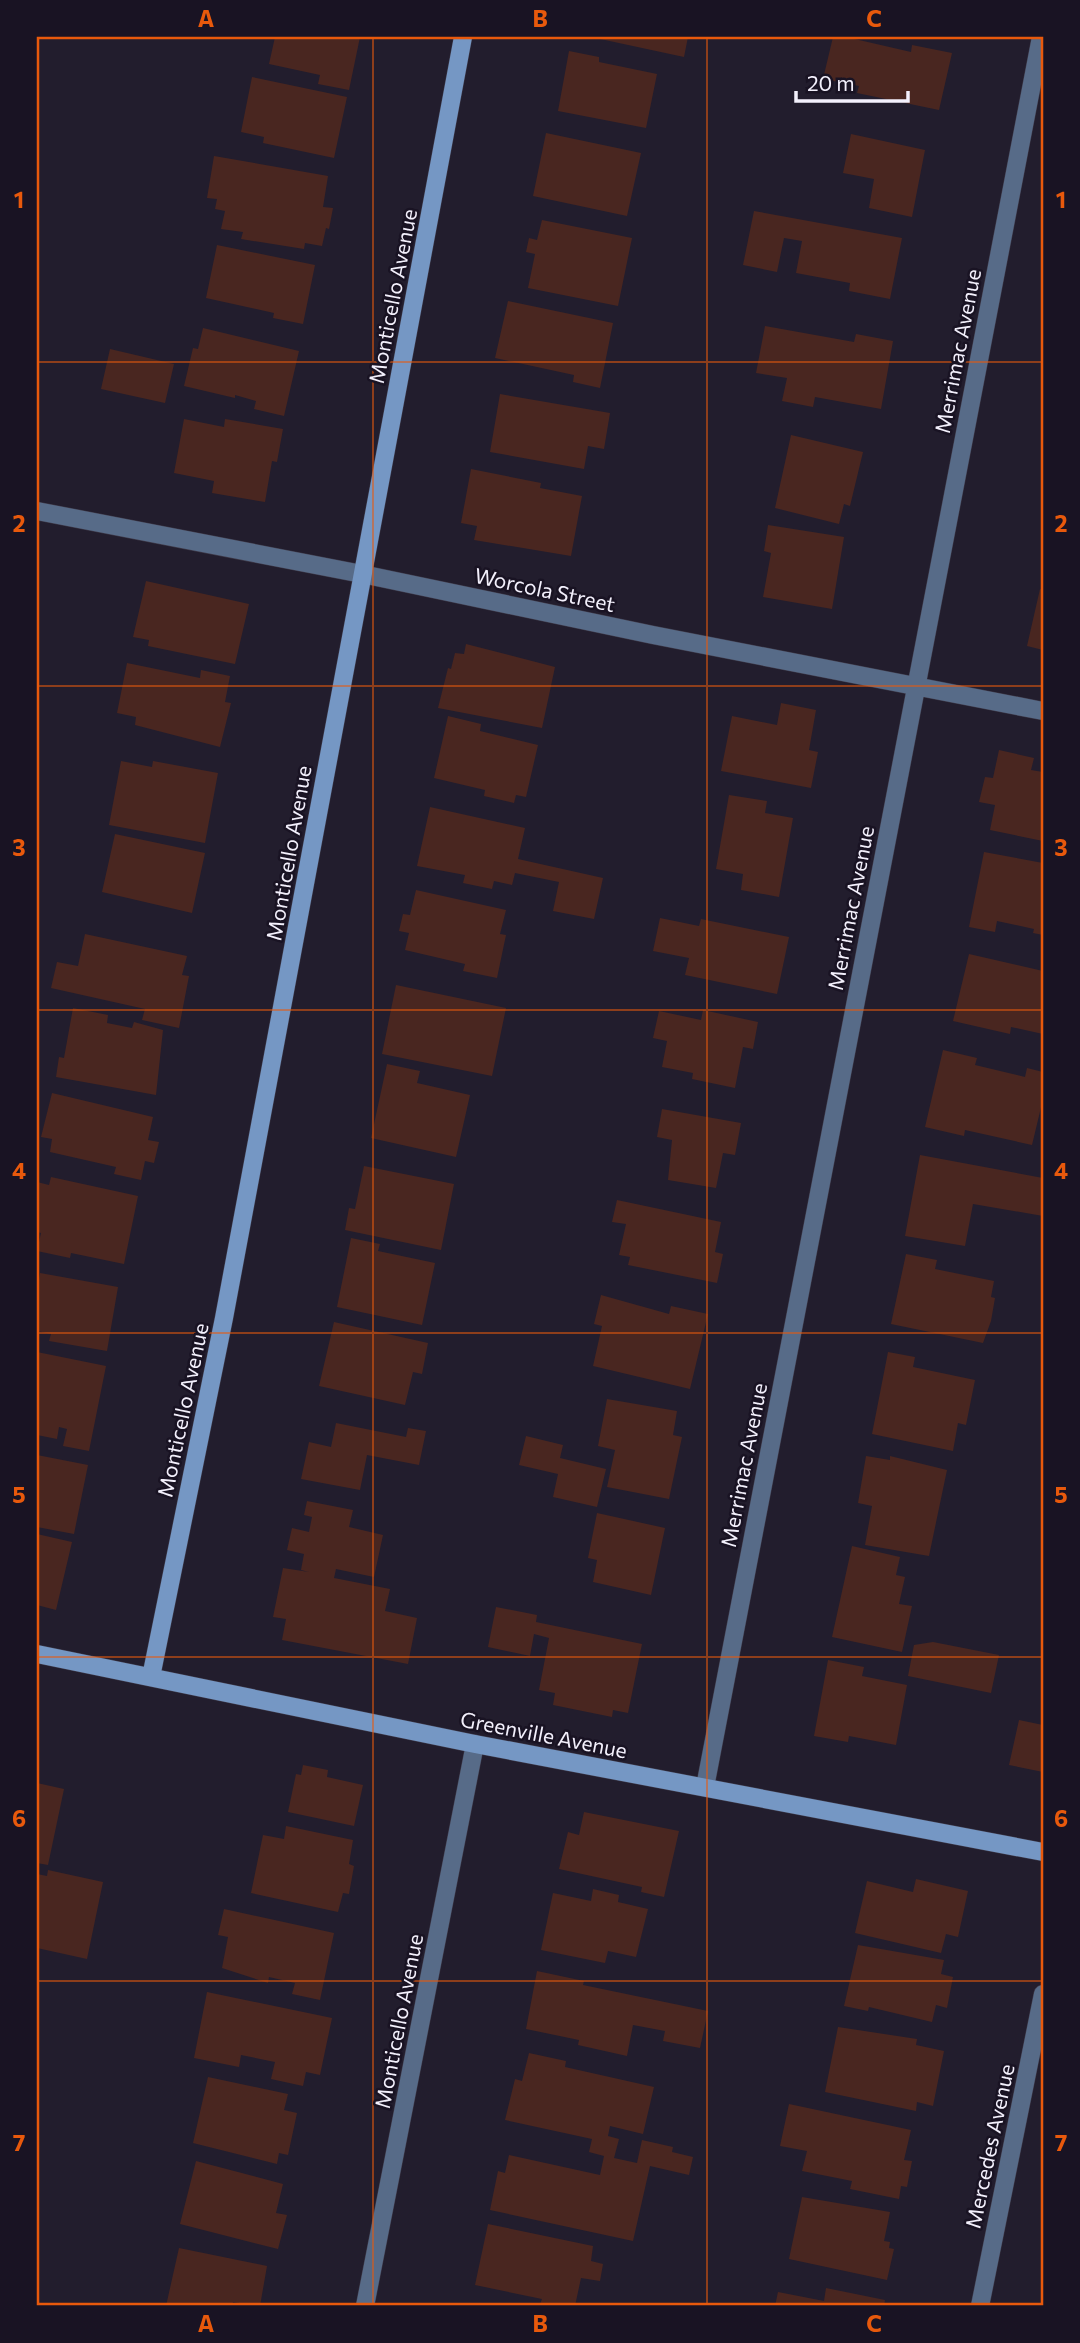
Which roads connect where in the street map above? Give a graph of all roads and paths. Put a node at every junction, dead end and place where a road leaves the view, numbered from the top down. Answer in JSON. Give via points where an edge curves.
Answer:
{"nodes":[{"id":1,"x":463,"y":37,"type":"edge"},
{"id":2,"x":1041,"y":37,"type":"edge"},
{"id":3,"x":37,"y":511,"type":"edge"},
{"id":4,"x":362,"y":574,"type":"junction"},
{"id":5,"x":916,"y":685,"type":"junction"},
{"id":6,"x":1043,"y":711,"type":"edge"},
{"id":7,"x":37,"y":1654,"type":"edge"},
{"id":8,"x":151,"y":1677,"type":"junction"},
{"id":9,"x":475,"y":1744,"type":"junction"},
{"id":10,"x":705,"y":1787,"type":"junction"},
{"id":11,"x":1043,"y":1852,"type":"edge"},
{"id":12,"x":1043,"y":1994,"type":"edge"},
{"id":13,"x":365,"y":2306,"type":"edge"},
{"id":14,"x":979,"y":2306,"type":"edge"}],
"edges":[{"from":1,"to":4,"type":"street","name":"Monticello Avenue"},
{"from":2,"to":5,"type":"street","name":"Merrimac Avenue"},
{"from":3,"to":4,"type":"street","name":"Worcola Street"},
{"from":4,"to":5,"type":"street","name":"Worcola Street"},
{"from":4,"to":8,"type":"street","name":"Monticello Avenue","via":[[225,1318]]},
{"from":5,"to":6,"type":"street","name":"Worcola Street"},
{"from":5,"to":10,"type":"street","name":"Merrimac Avenue"},
{"from":7,"to":8,"type":"street","name":"Greenville Avenue"},
{"from":8,"to":9,"type":"street","name":"Greenville Avenue"},
{"from":9,"to":10,"type":"street","name":"Greenville Avenue"},
{"from":9,"to":13,"type":"street","name":"Monticello Avenue"},
{"from":10,"to":11,"type":"street","name":"Greenville Avenue"},
{"from":12,"to":14,"type":"street","name":"Mercedes Avenue"}]}
